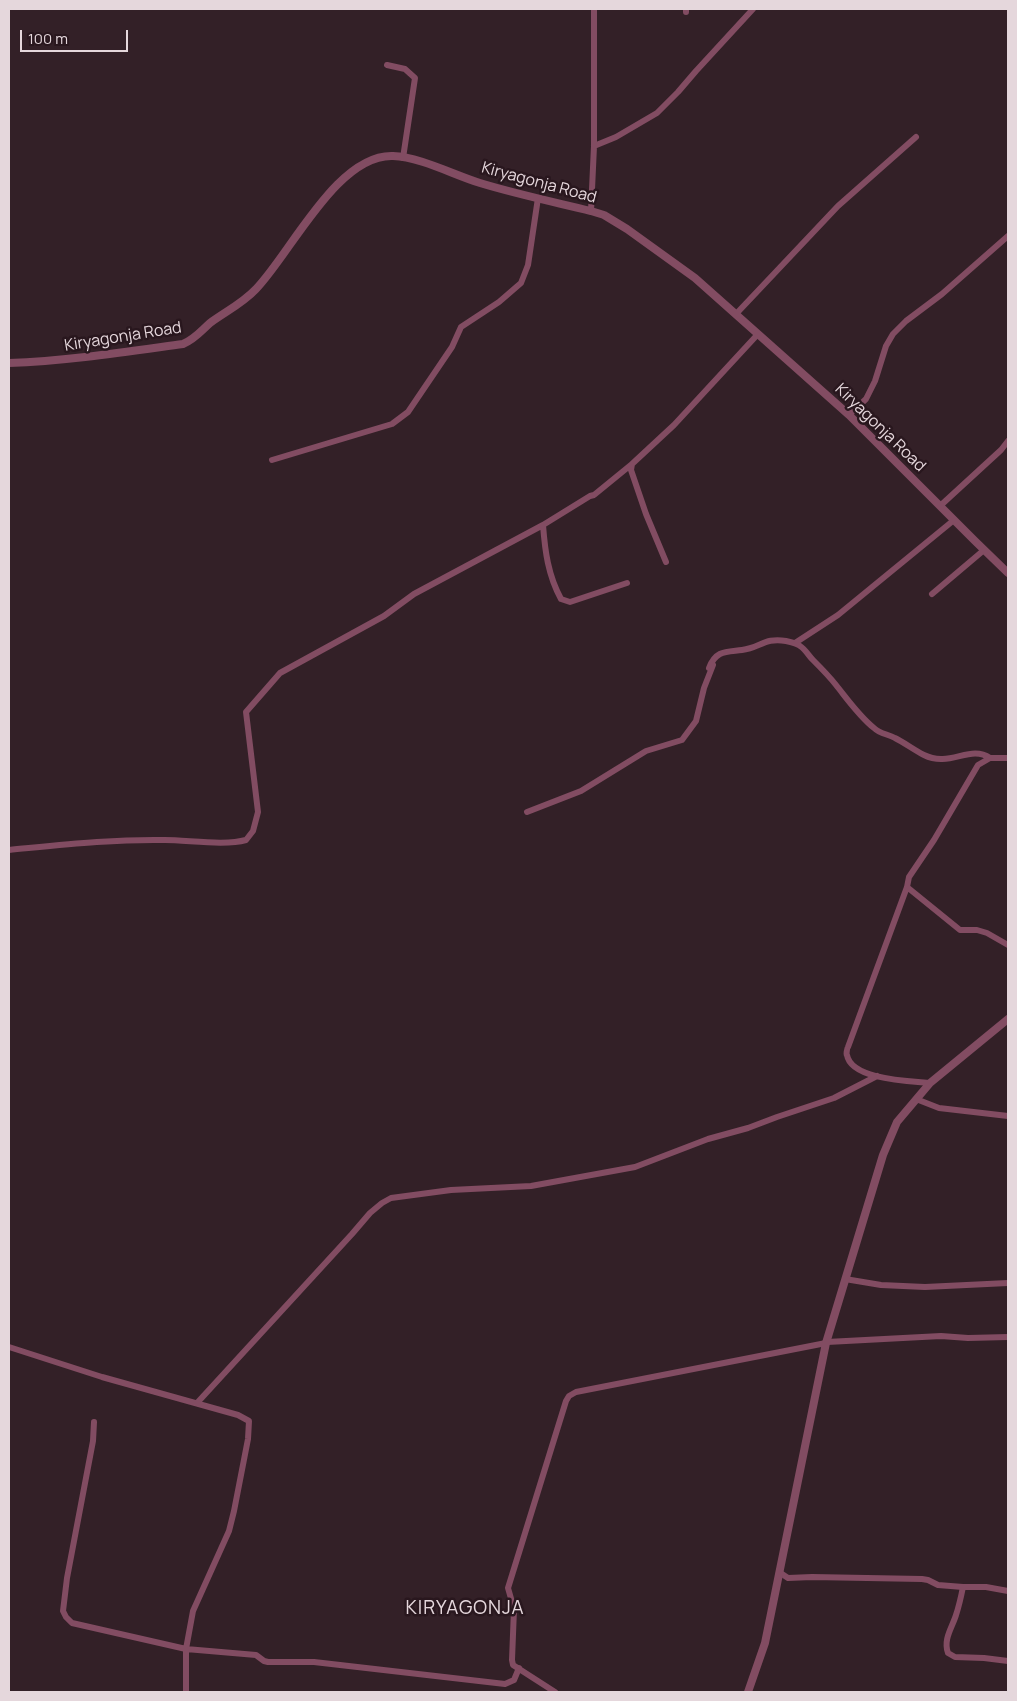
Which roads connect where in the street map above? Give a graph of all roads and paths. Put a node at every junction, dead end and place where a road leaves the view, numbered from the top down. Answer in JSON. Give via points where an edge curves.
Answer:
{"nodes":[{"id":1,"x":594,"y":9,"type":"edge"},
{"id":2,"x":753,"y":9,"type":"edge"},
{"id":3,"x":386,"y":65,"type":"dead end"},
{"id":4,"x":916,"y":138,"type":"dead end"},
{"id":5,"x":594,"y":146,"type":"junction"},
{"id":6,"x":404,"y":158,"type":"junction"},
{"id":7,"x":538,"y":198,"type":"junction"},
{"id":8,"x":591,"y":210,"type":"junction"},
{"id":9,"x":1008,"y":236,"type":"edge"},
{"id":10,"x":736,"y":314,"type":"junction"},
{"id":11,"x":758,"y":334,"type":"junction"},
{"id":12,"x":9,"y":363,"type":"edge"},
{"id":13,"x":849,"y":415,"type":"junction"},
{"id":14,"x":1008,"y":441,"type":"edge"},
{"id":15,"x":272,"y":460,"type":"dead end"},
{"id":16,"x":632,"y":464,"type":"junction"},
{"id":17,"x":940,"y":506,"type":"junction"},
{"id":18,"x":954,"y":520,"type":"junction"},
{"id":19,"x":543,"y":524,"type":"junction"},
{"id":20,"x":984,"y":550,"type":"junction"},
{"id":21,"x":666,"y":562,"type":"dead end"},
{"id":22,"x":1008,"y":573,"type":"edge"},
{"id":23,"x":627,"y":583,"type":"dead end"},
{"id":24,"x":932,"y":594,"type":"dead end"},
{"id":25,"x":795,"y":643,"type":"junction"},
{"id":26,"x":717,"y":654,"type":"junction"},
{"id":27,"x":708,"y":668,"type":"dead end"},
{"id":28,"x":990,"y":758,"type":"junction"},
{"id":29,"x":1008,"y":758,"type":"edge"},
{"id":30,"x":527,"y":812,"type":"dead end"},
{"id":31,"x":9,"y":850,"type":"edge"},
{"id":32,"x":907,"y":887,"type":"junction"},
{"id":33,"x":1008,"y":944,"type":"edge"},
{"id":34,"x":1008,"y":1019,"type":"edge"},
{"id":35,"x":876,"y":1076,"type":"junction"},
{"id":36,"x":930,"y":1083,"type":"junction"},
{"id":37,"x":916,"y":1099,"type":"junction"},
{"id":38,"x":1008,"y":1116,"type":"edge"},
{"id":39,"x":845,"y":1280,"type":"junction"},
{"id":40,"x":1008,"y":1283,"type":"edge"},
{"id":41,"x":1008,"y":1337,"type":"edge"},
{"id":42,"x":826,"y":1342,"type":"junction"},
{"id":43,"x":9,"y":1347,"type":"edge"},
{"id":44,"x":198,"y":1403,"type":"junction"},
{"id":45,"x":94,"y":1422,"type":"dead end"},
{"id":46,"x":779,"y":1572,"type":"junction"},
{"id":47,"x":963,"y":1587,"type":"junction"},
{"id":48,"x":1008,"y":1591,"type":"edge"},
{"id":49,"x":186,"y":1649,"type":"junction"},
{"id":50,"x":1008,"y":1661,"type":"edge"},
{"id":51,"x":519,"y":1668,"type":"junction"},
{"id":52,"x":186,"y":1692,"type":"edge"},
{"id":53,"x":555,"y":1692,"type":"edge"},
{"id":54,"x":748,"y":1692,"type":"edge"}],
"edges":[{"from":1,"to":5,"type":"street"},
{"from":2,"to":5,"type":"street","via":[[657,113]]},
{"from":3,"to":6,"type":"street","via":[[405,69],[415,78]]},
{"from":4,"to":10,"type":"street","via":[[838,206]]},
{"from":5,"to":8,"type":"street"},
{"from":6,"to":7,"type":"street","name":"Kiryagonja Road"},
{"from":6,"to":12,"type":"street","name":"Kiryagonja Road","via":[[370,159],[356,168],[340,182],[295,236],[256,290],[189,342],[52,362]]},
{"from":7,"to":8,"type":"street","name":"Kiryagonja Road"},
{"from":7,"to":15,"type":"street","via":[[528,265],[521,283],[461,327],[452,347],[408,412],[392,424]]},
{"from":8,"to":10,"type":"street","name":"Kiryagonja Road","via":[[646,242]]},
{"from":9,"to":13,"type":"street","via":[[893,334],[866,399]]},
{"from":10,"to":11,"type":"street","name":"Kiryagonja Road"},
{"from":11,"to":13,"type":"street","name":"Kiryagonja Road"},
{"from":11,"to":16,"type":"street","via":[[674,425]]},
{"from":13,"to":17,"type":"street","name":"Kiryagonja Road"},
{"from":14,"to":17,"type":"street"},
{"from":16,"to":19,"type":"street","via":[[602,490]]},
{"from":16,"to":21,"type":"street","via":[[631,470],[646,514]]},
{"from":17,"to":18,"type":"street","name":"Kiryagonja Road"},
{"from":18,"to":20,"type":"street","name":"Kiryagonja Road"},
{"from":18,"to":25,"type":"street","via":[[838,614]]},
{"from":19,"to":23,"type":"street","via":[[546,556],[560,599],[570,602]]},
{"from":19,"to":31,"type":"street","via":[[414,594],[384,616],[280,673],[246,712],[258,812],[253,831],[246,840],[109,840]]},
{"from":20,"to":22,"type":"street","name":"Kiryagonja Road"},
{"from":20,"to":24,"type":"street"},
{"from":25,"to":26,"type":"street","via":[[764,641],[746,650]]},
{"from":25,"to":28,"type":"street","via":[[881,733],[936,759],[978,752]]},
{"from":26,"to":27,"type":"street"},
{"from":26,"to":30,"type":"street","via":[[696,721],[682,740],[646,751],[581,791]]},
{"from":28,"to":29,"type":"street"},
{"from":28,"to":32,"type":"street","via":[[978,765],[909,877]]},
{"from":32,"to":33,"type":"street","via":[[960,930],[977,930]]},
{"from":32,"to":35,"type":"street","via":[[846,1055],[855,1067]]},
{"from":34,"to":36,"type":"street"},
{"from":35,"to":36,"type":"street"},
{"from":35,"to":44,"type":"street","via":[[834,1098],[635,1167],[531,1186],[443,1191],[391,1198],[370,1213]]},
{"from":36,"to":37,"type":"street"},
{"from":37,"to":38,"type":"street","via":[[939,1108]]},
{"from":37,"to":39,"type":"street","via":[[897,1122],[883,1155]]},
{"from":39,"to":40,"type":"street","via":[[925,1287]]},
{"from":39,"to":42,"type":"street"},
{"from":41,"to":42,"type":"street","via":[[941,1336]]},
{"from":42,"to":46,"type":"street"},
{"from":42,"to":51,"type":"street","via":[[569,1396],[508,1583],[514,1609],[512,1660]]},
{"from":43,"to":44,"type":"street"},
{"from":44,"to":49,"type":"street","via":[[245,1418],[249,1421],[249,1428],[229,1531],[193,1611]]},
{"from":45,"to":49,"type":"street","via":[[67,1578],[64,1615],[77,1625]]},
{"from":46,"to":47,"type":"street","via":[[788,1578],[922,1579],[938,1585]]},
{"from":46,"to":54,"type":"street","via":[[765,1643]]},
{"from":47,"to":48,"type":"street"},
{"from":47,"to":50,"type":"street","via":[[947,1638],[948,1653],[956,1657]]},
{"from":49,"to":51,"type":"street","via":[[252,1654],[268,1662],[314,1662],[505,1684],[514,1680]]},
{"from":49,"to":52,"type":"street"},
{"from":51,"to":53,"type":"street"}]}
